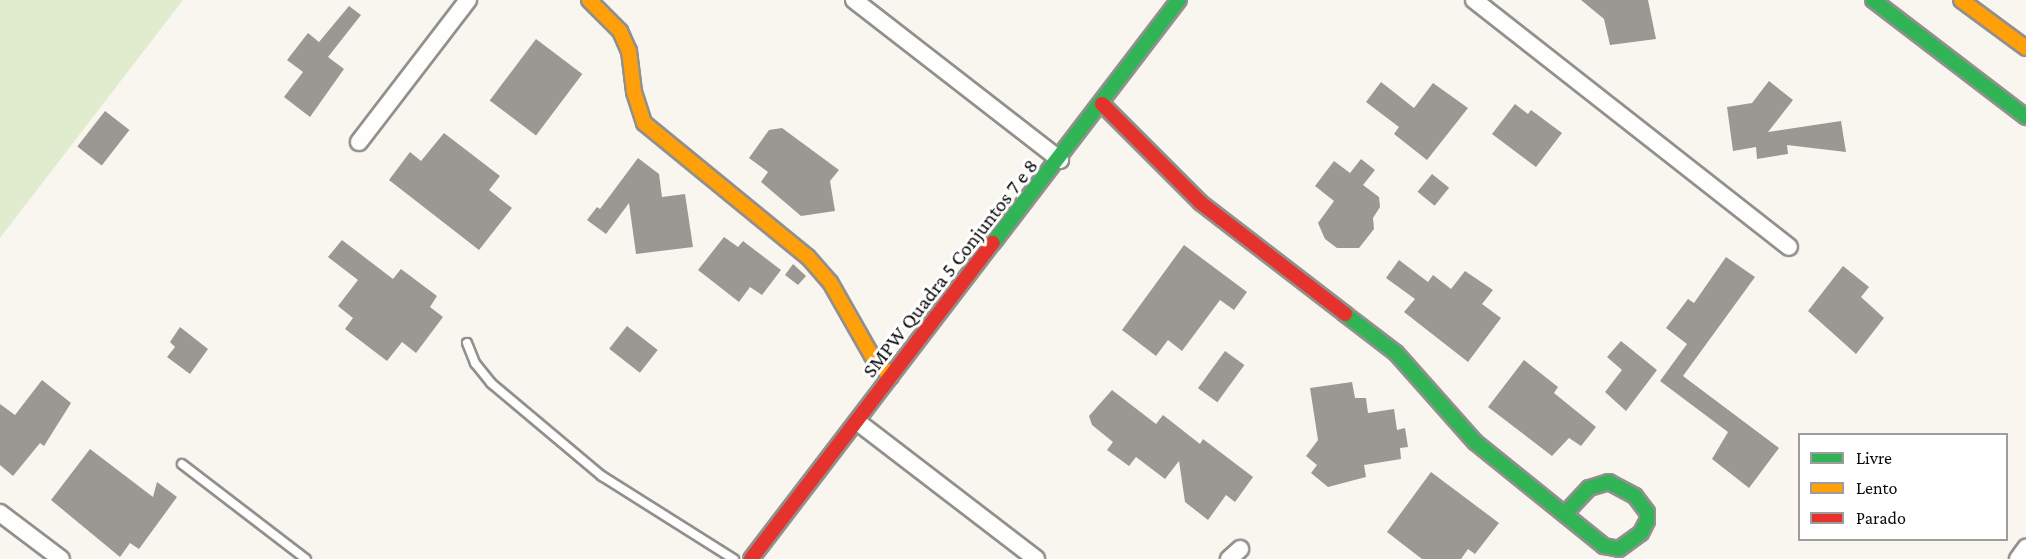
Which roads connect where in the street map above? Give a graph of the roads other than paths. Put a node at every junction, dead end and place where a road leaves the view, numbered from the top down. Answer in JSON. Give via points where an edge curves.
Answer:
{"nodes":[{"id":1,"x":468,"y":0,"type":"edge"},
{"id":2,"x":589,"y":0,"type":"edge"},
{"id":3,"x":854,"y":0,"type":"edge"},
{"id":4,"x":1179,"y":0,"type":"edge"},
{"id":5,"x":1474,"y":0,"type":"edge"},
{"id":6,"x":1873,"y":0,"type":"edge"},
{"id":7,"x":1961,"y":0,"type":"edge"},
{"id":8,"x":2020,"y":38,"type":"edge"},
{"id":9,"x":2026,"y":48,"type":"edge"},
{"id":10,"x":1102,"y":104,"type":"junction"},
{"id":11,"x":2026,"y":117,"type":"edge"},
{"id":12,"x":360,"y":142,"type":"dead end"},
{"id":13,"x":1060,"y":160,"type":"junction"},
{"id":14,"x":1789,"y":247,"type":"dead end"},
{"id":15,"x":467,"y":343,"type":"dead end"},
{"id":16,"x":891,"y":377,"type":"junction"},
{"id":17,"x":859,"y":423,"type":"junction"},
{"id":18,"x":182,"y":464,"type":"dead end"},
{"id":19,"x":0,"y":513,"type":"edge"},
{"id":20,"x":1565,"y":514,"type":"junction"},
{"id":21,"x":2026,"y":548,"type":"edge"},
{"id":22,"x":61,"y":559,"type":"edge"},
{"id":23,"x":306,"y":559,"type":"edge"},
{"id":24,"x":734,"y":559,"type":"edge"},
{"id":25,"x":751,"y":559,"type":"edge"},
{"id":26,"x":1036,"y":559,"type":"edge"},
{"id":27,"x":2018,"y":559,"type":"edge"}],
"edges":[{"from":1,"to":12,"type":"street"},
{"from":2,"to":16,"type":"street","via":[[602,10],[624,41],[644,123],[808,257],[830,282],[872,356]]},
{"from":3,"to":13,"type":"street"},
{"from":4,"to":10,"type":"street","name":"SMPW Quadra 5 Conjuntos 7 e 8"},
{"from":5,"to":14,"type":"street"},
{"from":6,"to":11,"type":"street"},
{"from":7,"to":8,"type":"street"},
{"from":8,"to":9,"type":"street"},
{"from":10,"to":13,"type":"street","name":"SMPW Quadra 5 Conjuntos 7 e 8"},
{"from":10,"to":20,"type":"street","via":[[1201,203],[1396,354],[1475,442]]},
{"from":13,"to":16,"type":"street","name":"SMPW Quadra 5 Conjuntos 7 e 8"},
{"from":15,"to":24,"type":"lane","via":[[475,363],[498,390],[602,476]]},
{"from":16,"to":17,"type":"street","name":"SMPW Quadra 5 Conjuntos 7 e 8"},
{"from":17,"to":25,"type":"street","name":"SMPW Quadra 5 Conjuntos 7 e 8"},
{"from":17,"to":26,"type":"street"},
{"from":18,"to":23,"type":"lane"},
{"from":19,"to":22,"type":"street"},
{"from":20,"to":20,"type":"street","via":[[1612,549],[1630,542],[1647,521],[1647,512],[1635,496],[1609,482],[1589,488]]},
{"from":21,"to":27,"type":"street"}]}
